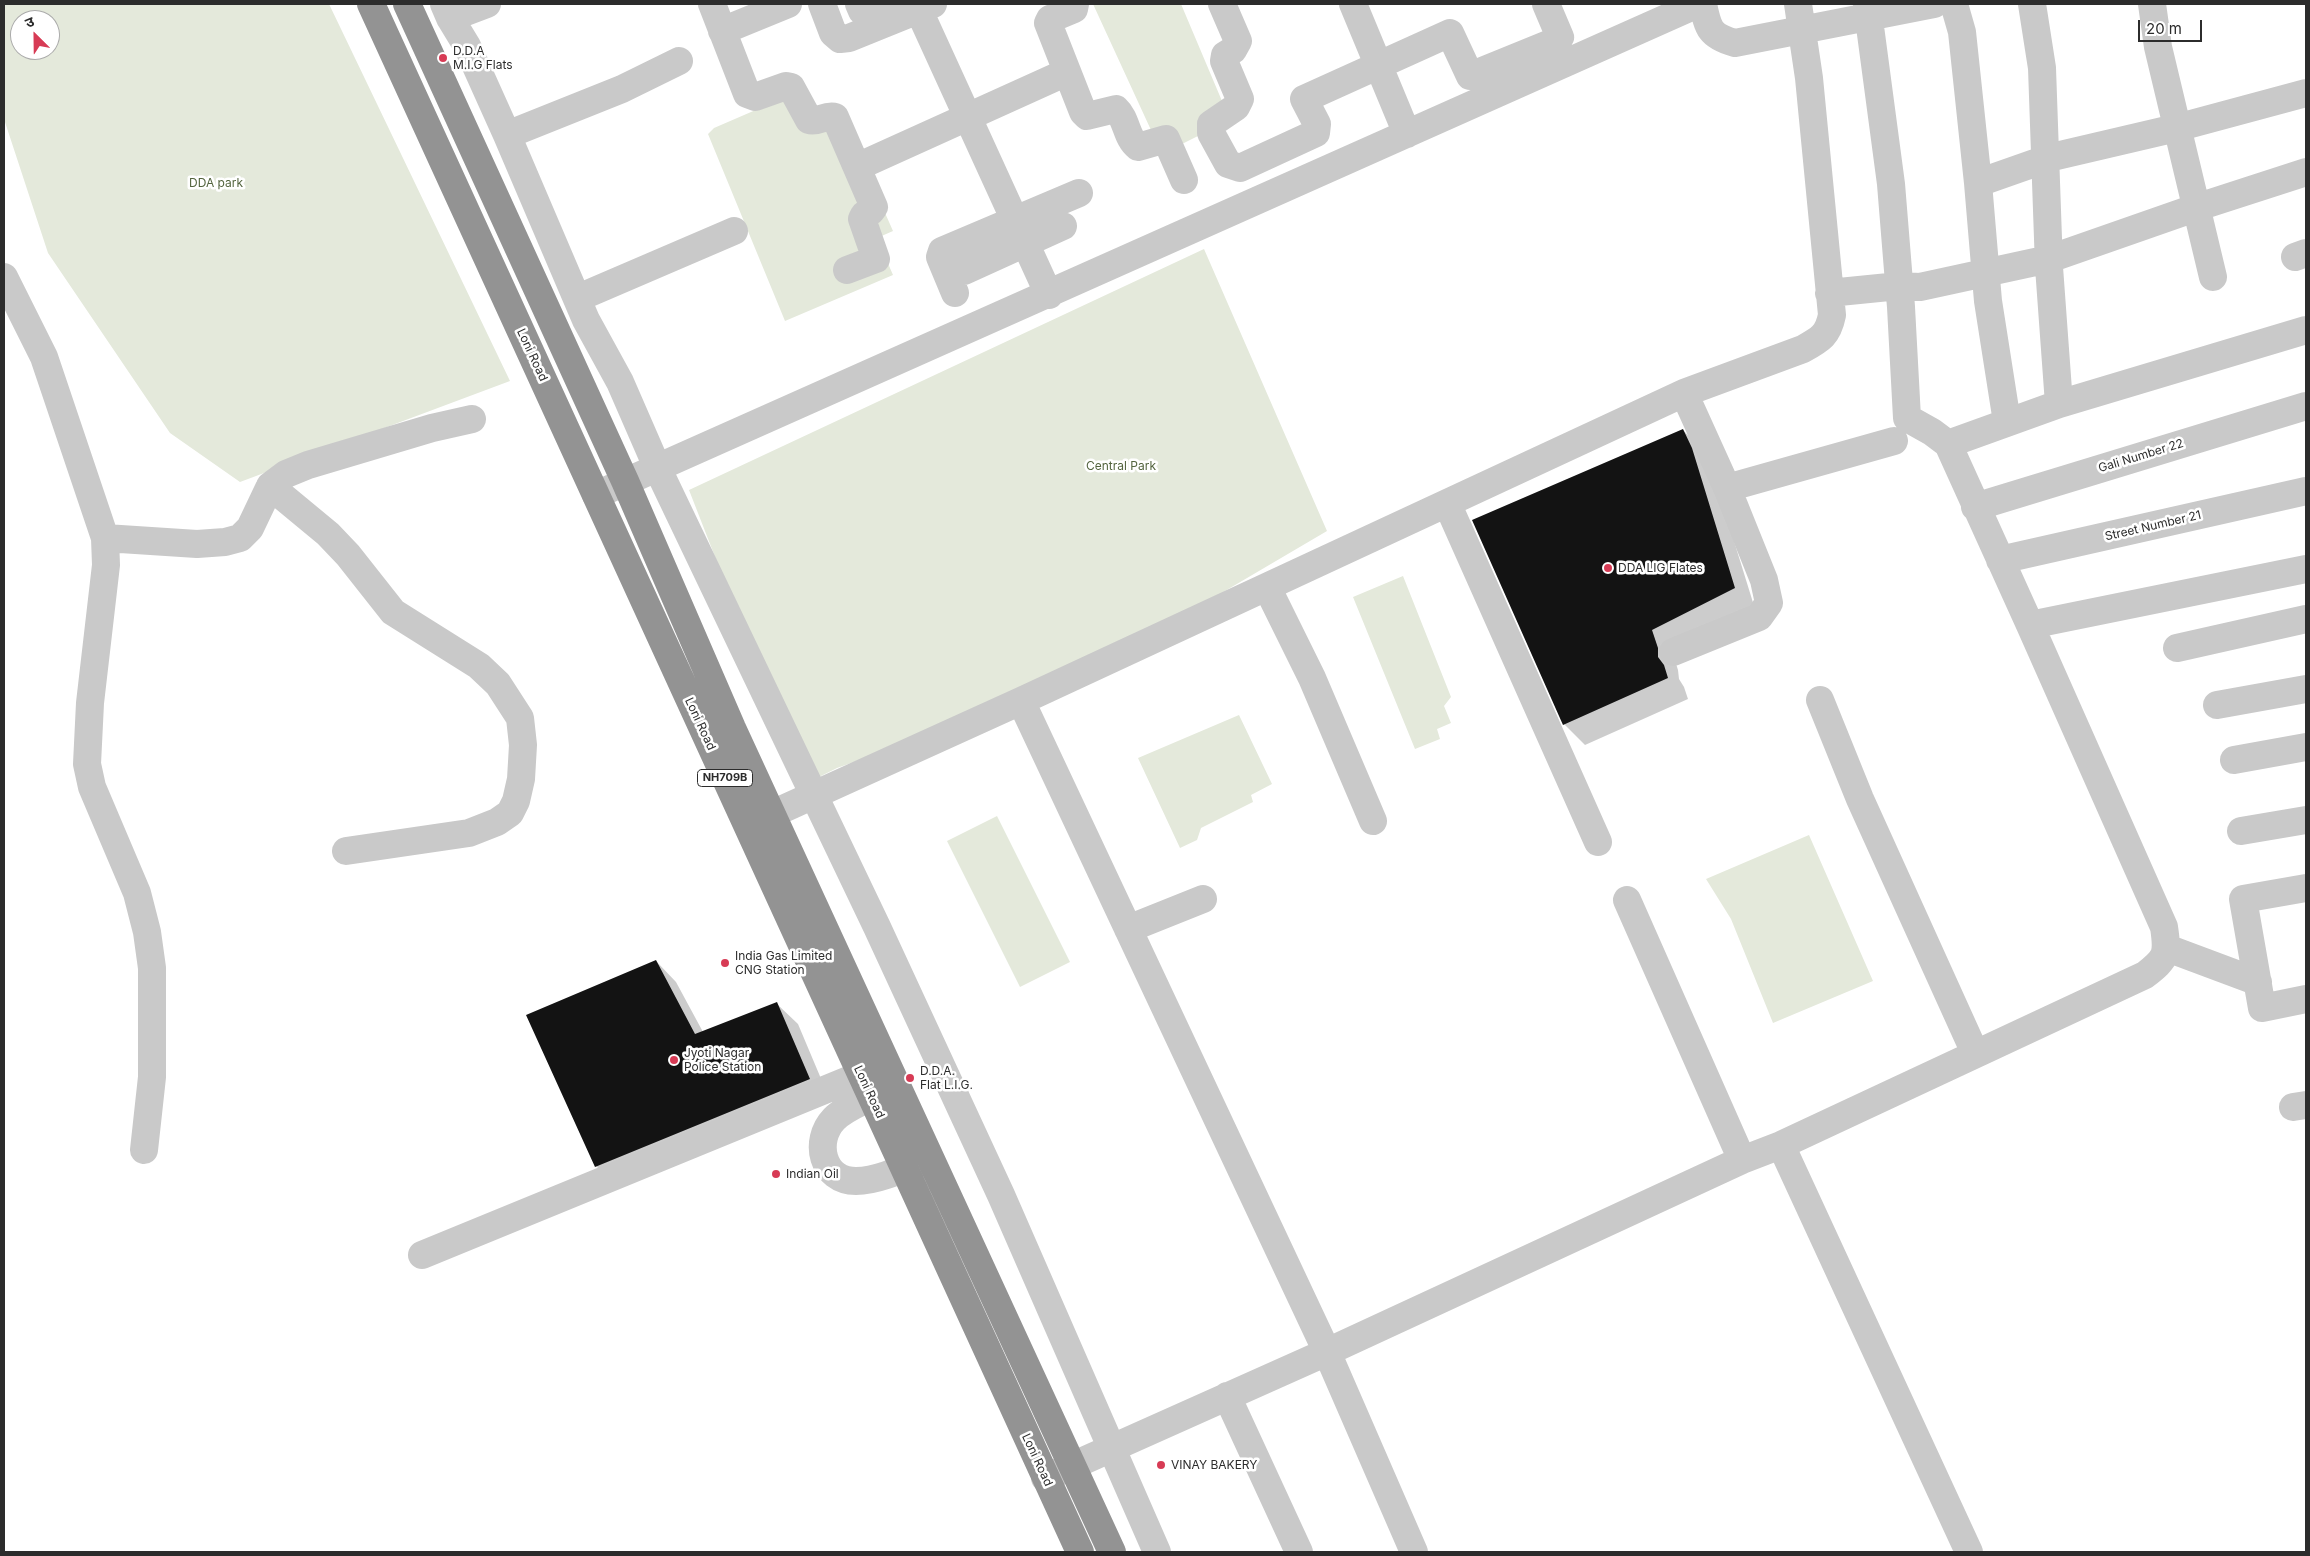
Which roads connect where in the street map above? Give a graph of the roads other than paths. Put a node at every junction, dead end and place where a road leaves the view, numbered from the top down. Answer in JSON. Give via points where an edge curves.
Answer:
{"nodes":[{"id":1,"x":371,"y":4,"type":"edge"},
{"id":2,"x":407,"y":4,"type":"edge"},
{"id":3,"x":487,"y":4,"type":"edge"},
{"id":4,"x":712,"y":4,"type":"edge"},
{"id":5,"x":788,"y":4,"type":"edge"},
{"id":6,"x":822,"y":4,"type":"edge"},
{"id":7,"x":859,"y":4,"type":"edge"},
{"id":8,"x":892,"y":4,"type":"edge"},
{"id":9,"x":1075,"y":4,"type":"edge"},
{"id":10,"x":1222,"y":4,"type":"edge"},
{"id":11,"x":1353,"y":4,"type":"edge"},
{"id":12,"x":1546,"y":4,"type":"edge"},
{"id":13,"x":1698,"y":4,"type":"edge"},
{"id":14,"x":1703,"y":4,"type":"edge"},
{"id":15,"x":1934,"y":4,"type":"edge"},
{"id":16,"x":1954,"y":4,"type":"edge"},
{"id":17,"x":2032,"y":4,"type":"edge"},
{"id":18,"x":2152,"y":4,"type":"edge"},
{"id":19,"x":923,"y":6,"type":"edge"},
{"id":20,"x":1868,"y":10,"type":"edge"},
{"id":21,"x":447,"y":11,"type":"edge"},
{"id":22,"x":1800,"y":16,"type":"edge"},
{"id":23,"x":722,"y":31,"type":"junction"},
{"id":24,"x":678,"y":61,"type":"dead end"},
{"id":25,"x":1378,"y":65,"type":"junction"},
{"id":26,"x":1067,"y":72,"type":"junction"},
{"id":27,"x":2306,"y":93,"type":"edge"},
{"id":28,"x":966,"y":116,"type":"junction"},
{"id":29,"x":2176,"y":128,"type":"junction"},
{"id":30,"x":1407,"y":134,"type":"junction"},
{"id":31,"x":508,"y":135,"type":"junction"},
{"id":32,"x":2045,"y":159,"type":"junction"},
{"id":33,"x":857,"y":167,"type":"junction"},
{"id":34,"x":2306,"y":172,"type":"edge"},
{"id":35,"x":1184,"y":180,"type":"dead end"},
{"id":36,"x":1978,"y":183,"type":"junction"},
{"id":37,"x":1079,"y":192,"type":"dead end"},
{"id":38,"x":2195,"y":208,"type":"junction"},
{"id":39,"x":1063,"y":226,"type":"dead end"},
{"id":40,"x":734,"y":231,"type":"dead end"},
{"id":41,"x":1020,"y":232,"type":"junction"},
{"id":42,"x":2050,"y":259,"type":"junction"},
{"id":43,"x":847,"y":270,"type":"dead end"},
{"id":44,"x":1986,"y":274,"type":"junction"},
{"id":45,"x":4,"y":277,"type":"edge"},
{"id":46,"x":2213,"y":278,"type":"dead end"},
{"id":47,"x":960,"y":282,"type":"dead end"},
{"id":48,"x":1900,"y":286,"type":"junction"},
{"id":49,"x":1830,"y":293,"type":"junction"},
{"id":50,"x":1049,"y":295,"type":"junction"},
{"id":51,"x":578,"y":298,"type":"junction"},
{"id":52,"x":2306,"y":330,"type":"edge"},
{"id":53,"x":1684,"y":393,"type":"junction"},
{"id":54,"x":2059,"y":404,"type":"junction"},
{"id":55,"x":2306,"y":406,"type":"edge"},
{"id":56,"x":472,"y":419,"type":"dead end"},
{"id":57,"x":2007,"y":422,"type":"junction"},
{"id":58,"x":1894,"y":441,"type":"dead end"},
{"id":59,"x":1948,"y":444,"type":"junction"},
{"id":60,"x":657,"y":467,"type":"junction"},
{"id":61,"x":625,"y":481,"type":"junction"},
{"id":62,"x":270,"y":486,"type":"junction"},
{"id":63,"x":1727,"y":488,"type":"junction"},
{"id":64,"x":2306,"y":491,"type":"edge"},
{"id":65,"x":596,"y":496,"type":"junction"},
{"id":66,"x":1447,"y":503,"type":"junction"},
{"id":67,"x":1975,"y":507,"type":"junction"},
{"id":68,"x":105,"y":538,"type":"junction"},
{"id":69,"x":2000,"y":560,"type":"junction"},
{"id":70,"x":2306,"y":569,"type":"edge"},
{"id":71,"x":1267,"y":587,"type":"junction"},
{"id":72,"x":2306,"y":619,"type":"edge"},
{"id":73,"x":2030,"y":625,"type":"junction"},
{"id":74,"x":2177,"y":648,"type":"dead end"},
{"id":75,"x":1672,"y":652,"type":"dead end"},
{"id":76,"x":2306,"y":689,"type":"edge"},
{"id":77,"x":1820,"y":700,"type":"dead end"},
{"id":78,"x":1021,"y":701,"type":"junction"},
{"id":79,"x":2217,"y":705,"type":"dead end"},
{"id":80,"x":2306,"y":747,"type":"edge"},
{"id":81,"x":2234,"y":760,"type":"dead end"},
{"id":82,"x":814,"y":796,"type":"junction"},
{"id":83,"x":772,"y":814,"type":"junction"},
{"id":84,"x":2306,"y":820,"type":"edge"},
{"id":85,"x":1373,"y":821,"type":"dead end"},
{"id":86,"x":747,"y":826,"type":"junction"},
{"id":87,"x":2241,"y":831,"type":"dead end"},
{"id":88,"x":1598,"y":842,"type":"dead end"},
{"id":89,"x":346,"y":852,"type":"dead end"},
{"id":90,"x":2306,"y":888,"type":"edge"},
{"id":91,"x":1203,"y":899,"type":"dead end"},
{"id":92,"x":1627,"y":900,"type":"dead end"},
{"id":93,"x":1128,"y":929,"type":"junction"},
{"id":94,"x":2167,"y":948,"type":"junction"},
{"id":95,"x":2258,"y":982,"type":"junction"},
{"id":96,"x":2306,"y":999,"type":"edge"},
{"id":97,"x":1975,"y":1053,"type":"junction"},
{"id":98,"x":866,"y":1086,"type":"junction"},
{"id":99,"x":1781,"y":1144,"type":"junction"},
{"id":100,"x":144,"y":1150,"type":"dead end"},
{"id":101,"x":930,"y":1156,"type":"junction"},
{"id":102,"x":1742,"y":1160,"type":"junction"},
{"id":103,"x":903,"y":1168,"type":"junction"},
{"id":104,"x":422,"y":1255,"type":"dead end"},
{"id":105,"x":1328,"y":1352,"type":"junction"},
{"id":106,"x":1227,"y":1396,"type":"junction"},
{"id":107,"x":1112,"y":1448,"type":"junction"},
{"id":108,"x":1073,"y":1466,"type":"junction"},
{"id":109,"x":1045,"y":1478,"type":"junction"},
{"id":110,"x":1080,"y":1552,"type":"edge"},
{"id":111,"x":1112,"y":1552,"type":"edge"},
{"id":112,"x":1157,"y":1552,"type":"edge"},
{"id":113,"x":1299,"y":1552,"type":"edge"},
{"id":114,"x":1414,"y":1552,"type":"edge"},
{"id":115,"x":1969,"y":1552,"type":"edge"}],
"edges":[{"from":1,"to":65,"type":"highway","name":"Loni Road","number":"NH709B"},
{"from":2,"to":61,"type":"highway","number":"NH709B"},
{"from":3,"to":21,"type":"street"},
{"from":4,"to":23,"type":"street"},
{"from":5,"to":23,"type":"street"},
{"from":6,"to":19,"type":"street","via":[[834,33],[840,39]]},
{"from":7,"to":8,"type":"street","via":[[866,12]]},
{"from":9,"to":26,"type":"street","via":[[1074,9],[1050,19],[1048,23]]},
{"from":10,"to":25,"type":"street","via":[[1238,41],[1225,55],[1224,61],[1240,99],[1236,107],[1210,124],[1211,133],[1232,167],[1240,168],[1316,133],[1317,124],[1304,99]]},
{"from":11,"to":25,"type":"street"},
{"from":12,"to":25,"type":"street","via":[[1560,37],[1558,39],[1472,76],[1467,73],[1450,33]]},
{"from":13,"to":30,"type":"street"},
{"from":14,"to":22,"type":"street","via":[[1707,23],[1718,38],[1736,43]]},
{"from":15,"to":20,"type":"street"},
{"from":16,"to":36,"type":"street","via":[[1962,32]]},
{"from":17,"to":32,"type":"street","via":[[2042,68]]},
{"from":18,"to":29,"type":"street"},
{"from":19,"to":28,"type":"street"},
{"from":20,"to":22,"type":"street"},
{"from":20,"to":48,"type":"street","via":[[1891,184]]},
{"from":21,"to":31,"type":"street"},
{"from":22,"to":49,"type":"street"},
{"from":23,"to":33,"type":"street","via":[[747,94],[756,97],[791,87],[808,120],[813,122],[831,115],[835,117]]},
{"from":24,"to":31,"type":"street","via":[[622,89]]},
{"from":25,"to":30,"type":"street"},
{"from":26,"to":28,"type":"street"},
{"from":26,"to":35,"type":"street","via":[[1087,116],[1116,109],[1138,147],[1166,139]]},
{"from":27,"to":29,"type":"street"},
{"from":28,"to":33,"type":"street"},
{"from":28,"to":41,"type":"street"},
{"from":29,"to":32,"type":"street"},
{"from":29,"to":38,"type":"street"},
{"from":30,"to":50,"type":"street"},
{"from":31,"to":51,"type":"street"},
{"from":32,"to":36,"type":"street"},
{"from":32,"to":42,"type":"street"},
{"from":33,"to":43,"type":"street","via":[[874,207],[862,219],[876,259]]},
{"from":34,"to":38,"type":"street"},
{"from":36,"to":44,"type":"street"},
{"from":37,"to":41,"type":"street"},
{"from":38,"to":42,"type":"street"},
{"from":38,"to":46,"type":"street"},
{"from":39,"to":41,"type":"street"},
{"from":40,"to":51,"type":"street"},
{"from":41,"to":47,"type":"street","via":[[942,251],[940,257]]},
{"from":41,"to":50,"type":"street"},
{"from":42,"to":44,"type":"street"},
{"from":42,"to":54,"type":"street"},
{"from":44,"to":48,"type":"street","via":[[1920,287]]},
{"from":44,"to":57,"type":"street"},
{"from":45,"to":68,"type":"street","via":[[44,357]]},
{"from":48,"to":49,"type":"street"},
{"from":48,"to":59,"type":"street","via":[[1907,418]]},
{"from":49,"to":53,"type":"street","via":[[1832,315],[1829,329],[1819,340],[1803,349]]},
{"from":50,"to":60,"type":"street"},
{"from":51,"to":60,"type":"street"},
{"from":52,"to":54,"type":"street"},
{"from":53,"to":63,"type":"street"},
{"from":53,"to":66,"type":"street"},
{"from":54,"to":57,"type":"street"},
{"from":55,"to":67,"type":"street","name":"Gali Number 22"},
{"from":56,"to":62,"type":"street","via":[[308,465],[286,474]]},
{"from":57,"to":59,"type":"street"},
{"from":58,"to":63,"type":"street"},
{"from":59,"to":67,"type":"street"},
{"from":60,"to":61,"type":"street"},
{"from":60,"to":82,"type":"street"},
{"from":61,"to":65,"type":"street"},
{"from":61,"to":83,"type":"highway","number":"NH709B"},
{"from":62,"to":68,"type":"street","via":[[250,528],[240,538],[197,544]]},
{"from":62,"to":89,"type":"street","via":[[328,534],[393,612],[479,666],[498,684],[520,718],[523,745],[521,779],[510,813],[469,833]]},
{"from":63,"to":75,"type":"street","via":[[1764,580],[1769,603],[1759,617]]},
{"from":64,"to":69,"type":"street","name":"Street Number 21"},
{"from":65,"to":86,"type":"highway","name":"Loni Road","number":"NH709B"},
{"from":66,"to":71,"type":"street"},
{"from":66,"to":88,"type":"street"},
{"from":67,"to":69,"type":"street"},
{"from":68,"to":100,"type":"street","via":[[106,565],[90,703],[87,764],[92,787],[137,893],[147,932],[152,968],[152,1077]]},
{"from":69,"to":73,"type":"street"},
{"from":70,"to":73,"type":"street"},
{"from":71,"to":78,"type":"street"},
{"from":71,"to":85,"type":"street","via":[[1312,678]]},
{"from":72,"to":74,"type":"street"},
{"from":73,"to":94,"type":"street","via":[[2164,928]]},
{"from":76,"to":79,"type":"street"},
{"from":77,"to":97,"type":"street","via":[[1860,799]]},
{"from":78,"to":82,"type":"street"},
{"from":78,"to":93,"type":"street"},
{"from":80,"to":81,"type":"street"},
{"from":82,"to":83,"type":"street"},
{"from":82,"to":107,"type":"street","via":[[1001,1195]]},
{"from":83,"to":86,"type":"street"},
{"from":83,"to":101,"type":"highway","number":"NH709B"},
{"from":84,"to":87,"type":"street"},
{"from":86,"to":98,"type":"highway","name":"Loni Road","number":"NH709B"},
{"from":90,"to":95,"type":"street","via":[[2243,899]]},
{"from":91,"to":93,"type":"street"},
{"from":92,"to":102,"type":"street"},
{"from":93,"to":105,"type":"street"},
{"from":94,"to":95,"type":"street"},
{"from":94,"to":97,"type":"street","via":[[2160,963],[2145,975]]},
{"from":95,"to":96,"type":"street","via":[[2262,1008]]},
{"from":97,"to":99,"type":"street"},
{"from":98,"to":103,"type":"highway","name":"Loni Road","number":"NH709B"},
{"from":98,"to":103,"type":"street","via":[[849,1108],[834,1120],[823,1139],[822,1155],[828,1168],[838,1176],[854,1181],[872,1179]]},
{"from":98,"to":104,"type":"street"},
{"from":99,"to":102,"type":"street"},
{"from":99,"to":115,"type":"street"},
{"from":101,"to":103,"type":"street"},
{"from":101,"to":108,"type":"highway","number":"NH709B"},
{"from":102,"to":105,"type":"street"},
{"from":103,"to":109,"type":"highway","name":"Loni Road","number":"NH709B"},
{"from":105,"to":106,"type":"street"},
{"from":105,"to":114,"type":"street"},
{"from":106,"to":107,"type":"street"},
{"from":106,"to":113,"type":"street"},
{"from":107,"to":108,"type":"street"},
{"from":107,"to":112,"type":"street"},
{"from":108,"to":109,"type":"street"},
{"from":108,"to":111,"type":"highway","number":"NH709B"},
{"from":109,"to":110,"type":"highway","name":"Loni Road","number":"NH709B"}]}
